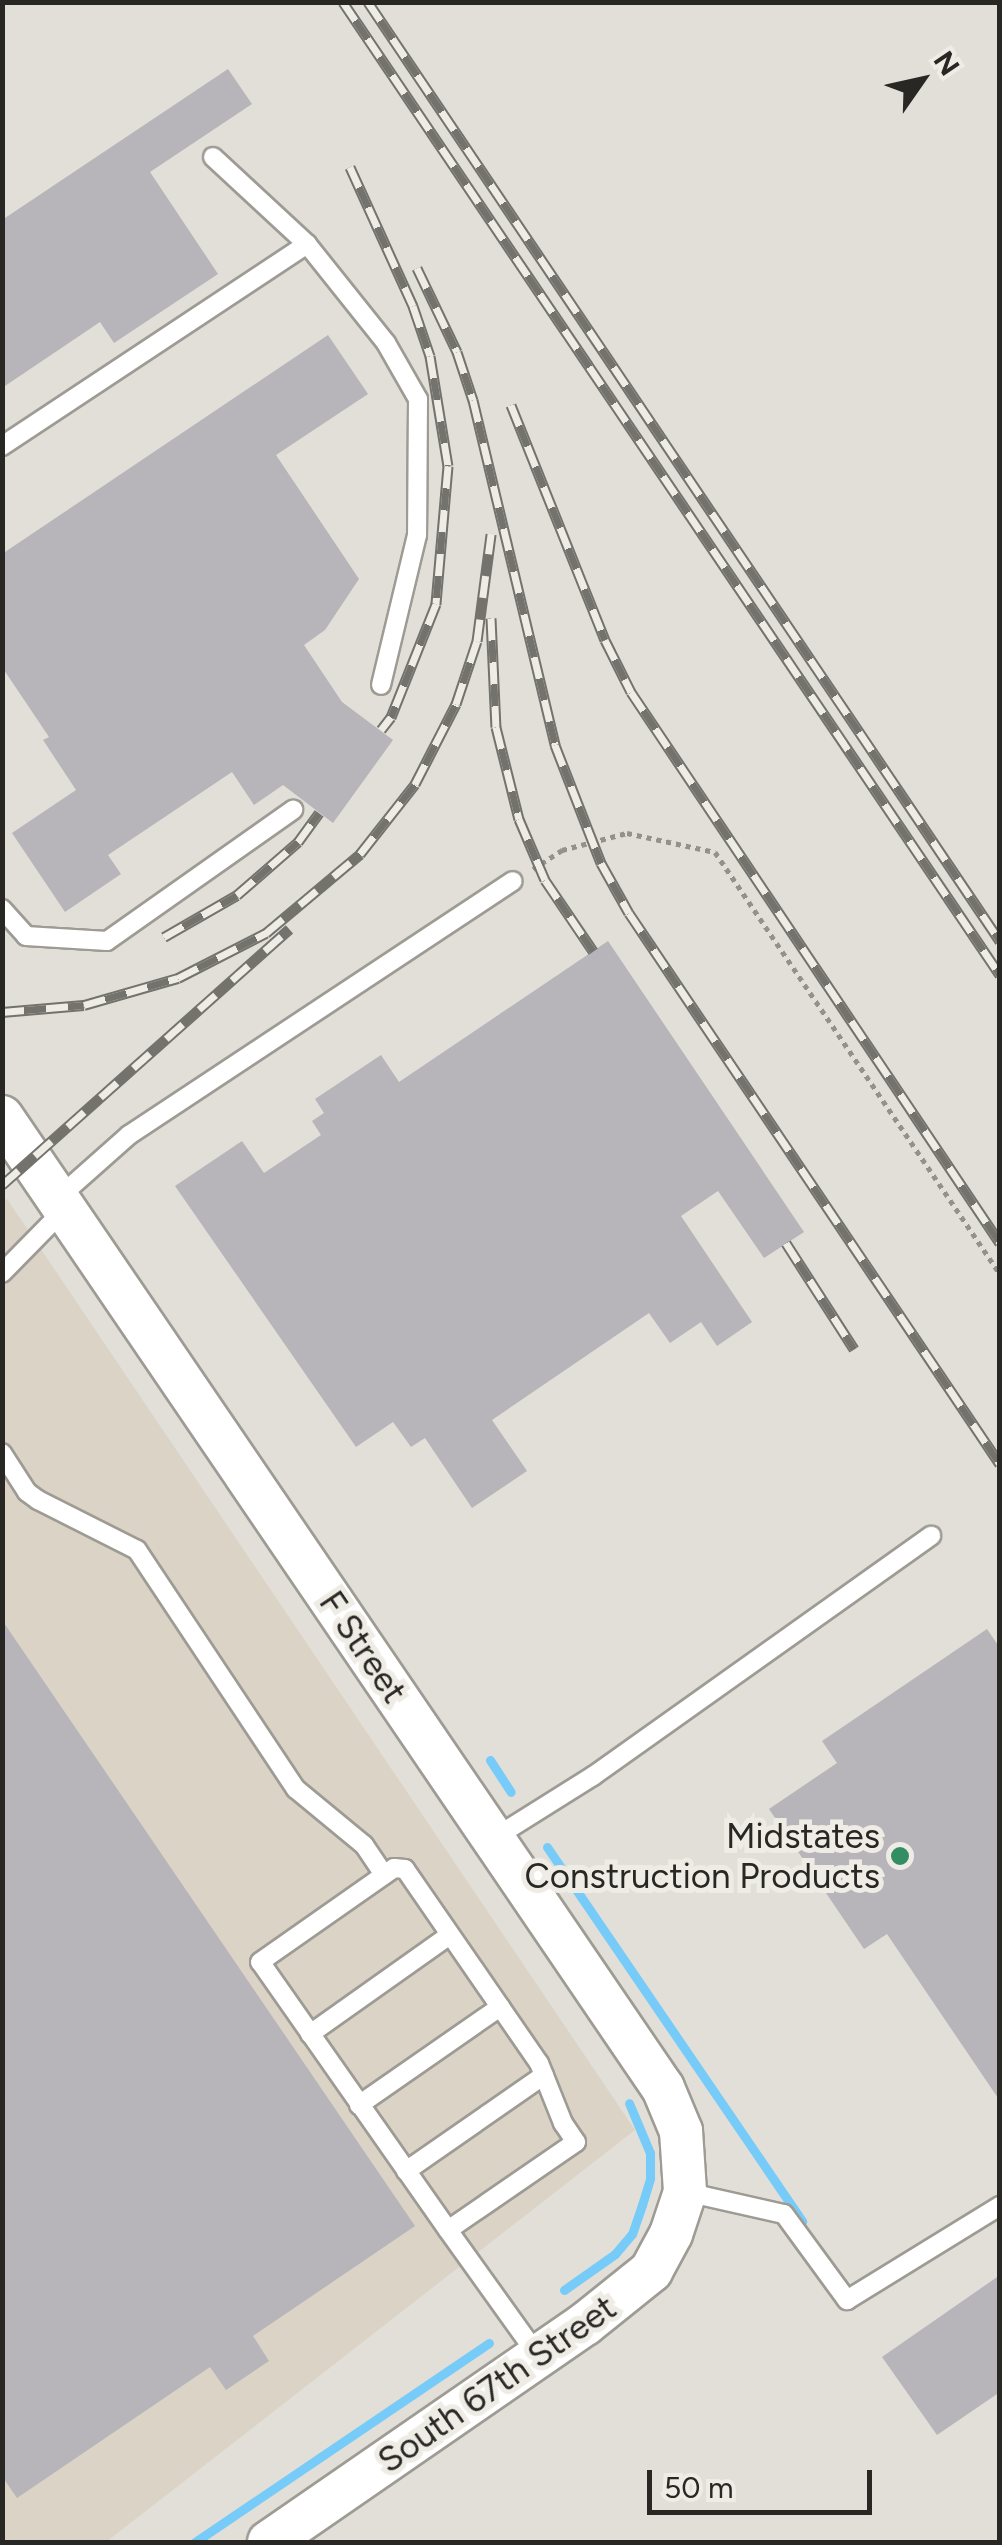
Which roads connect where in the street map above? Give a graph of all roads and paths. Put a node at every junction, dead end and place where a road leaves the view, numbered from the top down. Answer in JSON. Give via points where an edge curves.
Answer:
{"nodes":[{"id":1,"x":213,"y":157,"type":"dead end"},
{"id":2,"x":307,"y":244,"type":"junction"},
{"id":3,"x":2,"y":446,"type":"edge"},
{"id":4,"x":380,"y":686,"type":"dead end"},
{"id":5,"x":293,"y":810,"type":"dead end"},
{"id":6,"x":514,"y":882,"type":"joint"},
{"id":7,"x":2,"y":908,"type":"edge"},
{"id":8,"x":2,"y":1117,"type":"edge"},
{"id":9,"x":62,"y":1204,"type":"junction"},
{"id":10,"x":2,"y":1273,"type":"edge"},
{"id":11,"x":1000,"y":1274,"type":"edge"},
{"id":12,"x":2,"y":1454,"type":"edge"},
{"id":13,"x":931,"y":1536,"type":"dead end"},
{"id":14,"x":494,"y":1839,"type":"junction"},
{"id":15,"x":384,"y":1874,"type":"junction"},
{"id":16,"x":450,"y":1936,"type":"junction"},
{"id":17,"x":500,"y":2008,"type":"junction"},
{"id":18,"x":310,"y":2034,"type":"junction"},
{"id":19,"x":544,"y":2075,"type":"junction"},
{"id":20,"x":359,"y":2104,"type":"junction"},
{"id":21,"x":406,"y":2171,"type":"junction"},
{"id":22,"x":685,"y":2192,"type":"junction"},
{"id":23,"x":1000,"y":2206,"type":"edge"},
{"id":24,"x":448,"y":2230,"type":"junction"},
{"id":25,"x":538,"y":2356,"type":"junction"},
{"id":26,"x":269,"y":2542,"type":"edge"}],
"edges":[{"from":1,"to":2,"type":"lane"},
{"from":2,"to":3,"type":"lane"},
{"from":2,"to":4,"type":"lane","via":[[386,343],[418,399],[417,535]]},
{"from":5,"to":7,"type":"lane","via":[[107,941],[26,936]]},
{"from":6,"to":9,"type":"lane","via":[[129,1135]]},
{"from":6,"to":11,"type":"path","via":[[562,850],[627,834],[715,852]]},
{"from":8,"to":9,"type":"street","name":"F Street"},
{"from":9,"to":10,"type":"lane"},
{"from":9,"to":14,"type":"street","name":"F Street"},
{"from":12,"to":15,"type":"lane","via":[[38,1500],[137,1550],[296,1789],[364,1845]]},
{"from":13,"to":14,"type":"lane","via":[[588,1780]]},
{"from":14,"to":22,"type":"street","name":"F Street","via":[[663,2088],[681,2131]]},
{"from":15,"to":16,"type":"lane","via":[[404,1869]]},
{"from":15,"to":18,"type":"lane","via":[[260,1962]]},
{"from":16,"to":17,"type":"lane"},
{"from":16,"to":18,"type":"lane"},
{"from":17,"to":19,"type":"lane"},
{"from":17,"to":20,"type":"lane"},
{"from":18,"to":20,"type":"lane"},
{"from":19,"to":21,"type":"lane"},
{"from":19,"to":24,"type":"lane","via":[[576,2142]]},
{"from":20,"to":21,"type":"lane"},
{"from":21,"to":24,"type":"lane"},
{"from":22,"to":23,"type":"lane","via":[[784,2214],[847,2300]]},
{"from":22,"to":25,"type":"street","name":"South 67th Street","via":[[650,2270]]},
{"from":24,"to":25,"type":"lane"},
{"from":25,"to":26,"type":"street","name":"South 67th Street"}]}
